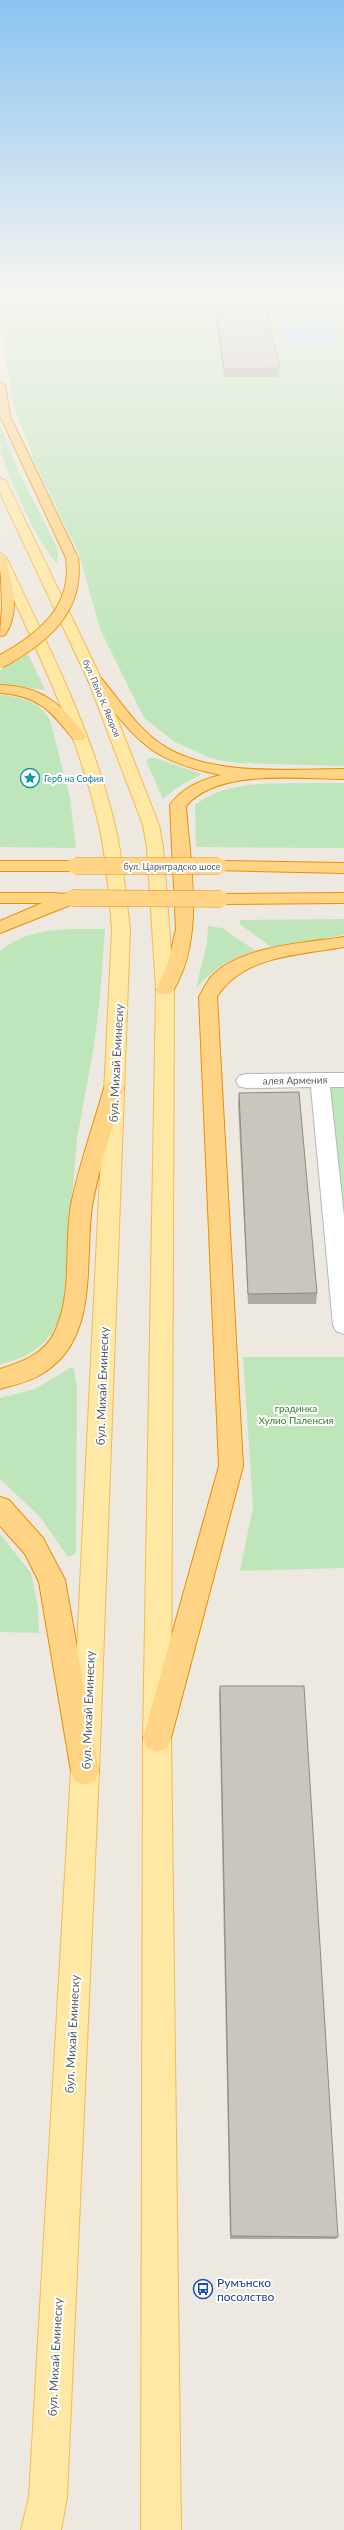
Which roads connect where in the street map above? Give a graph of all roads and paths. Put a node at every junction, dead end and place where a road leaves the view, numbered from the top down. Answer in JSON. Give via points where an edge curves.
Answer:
{"nodes":[{"id":1,"x":4,"y":411,"type":"edge"},
{"id":2,"x":0,"y":481,"type":"edge"},
{"id":3,"x":0,"y":558,"type":"edge"},
{"id":4,"x":0,"y":632,"type":"edge"},
{"id":5,"x":0,"y":662,"type":"edge"},
{"id":6,"x":95,"y":680,"type":"junction"},
{"id":7,"x":0,"y":689,"type":"edge"},
{"id":8,"x":78,"y":738,"type":"junction"},
{"id":9,"x":275,"y":773,"type":"junction"},
{"id":10,"x":344,"y":774,"type":"edge"},
{"id":11,"x":0,"y":866,"type":"edge"},
{"id":12,"x":344,"y":868,"type":"edge"},
{"id":13,"x":0,"y":898,"type":"edge"},
{"id":14,"x":72,"y":898,"type":"junction"},
{"id":15,"x":344,"y":898,"type":"edge"},
{"id":16,"x":28,"y":914,"type":"junction"},
{"id":17,"x":0,"y":916,"type":"edge"},
{"id":18,"x":0,"y":928,"type":"edge"},
{"id":19,"x":344,"y":942,"type":"edge"},
{"id":20,"x":165,"y":990,"type":"junction"},
{"id":21,"x":320,"y":1080,"type":"junction"},
{"id":22,"x":344,"y":1080,"type":"edge"},
{"id":23,"x":246,"y":1081,"type":"dead end"},
{"id":24,"x":114,"y":1088,"type":"junction"},
{"id":25,"x":343,"y":1325,"type":"edge"},
{"id":26,"x":0,"y":1379,"type":"edge"},
{"id":27,"x":0,"y":1508,"type":"edge"},
{"id":28,"x":157,"y":1738,"type":"junction"},
{"id":29,"x":85,"y":1771,"type":"junction"},
{"id":30,"x":41,"y":2530,"type":"edge"},
{"id":31,"x":161,"y":2530,"type":"edge"}],
"edges":[{"from":1,"to":5,"type":"highway","bridge":true,"via":[[72,558],[75,570],[74,584],[59,615],[32,641]]},
{"from":2,"to":6,"type":"main road","name":"бул. Пейо К. Яворов"},
{"from":3,"to":4,"type":"highway","via":[[9,602],[6,621]]},
{"from":3,"to":8,"type":"main road","via":[[54,674]]},
{"from":6,"to":9,"type":"highway","via":[[150,742],[167,754],[204,767],[232,772]]},
{"from":6,"to":20,"type":"main road","name":"бул. Пейо К. Яворов","via":[[151,825],[162,929]]},
{"from":7,"to":8,"type":"highway","via":[[32,695],[50,703]]},
{"from":8,"to":24,"type":"main road","name":"бул. Михай Еминеску","via":[[104,814],[117,890],[121,946]]},
{"from":9,"to":10,"type":"highway"},
{"from":9,"to":20,"type":"highway","via":[[231,778],[202,786],[182,799],[178,806],[185,928],[177,964]]},
{"from":11,"to":12,"type":"highway","name":"бул. Цариградско шосе","bridge":true},
{"from":13,"to":14,"type":"highway"},
{"from":14,"to":15,"type":"highway","bridge":true},
{"from":14,"to":16,"type":"highway"},
{"from":16,"to":17,"type":"highway"},
{"from":16,"to":18,"type":"highway"},
{"from":19,"to":28,"type":"highway","via":[[245,962],[220,977],[214,983],[208,997],[231,1466]]},
{"from":20,"to":28,"type":"main road"},
{"from":21,"to":22,"type":"street","name":"алея Армения"},
{"from":21,"to":23,"type":"street","name":"алея Армения"},
{"from":21,"to":25,"type":"street"},
{"from":24,"to":26,"type":"highway","via":[[82,1205],[73,1312],[68,1330],[63,1342],[44,1362],[26,1372]]},
{"from":24,"to":29,"type":"main road","name":"бул. Михай Еминеску"},
{"from":27,"to":29,"type":"highway","via":[[34,1546],[52,1580]]},
{"from":28,"to":31,"type":"main road"},
{"from":29,"to":30,"type":"main road","name":"бул. Михай Еминеску","via":[[48,2497]]}]}
